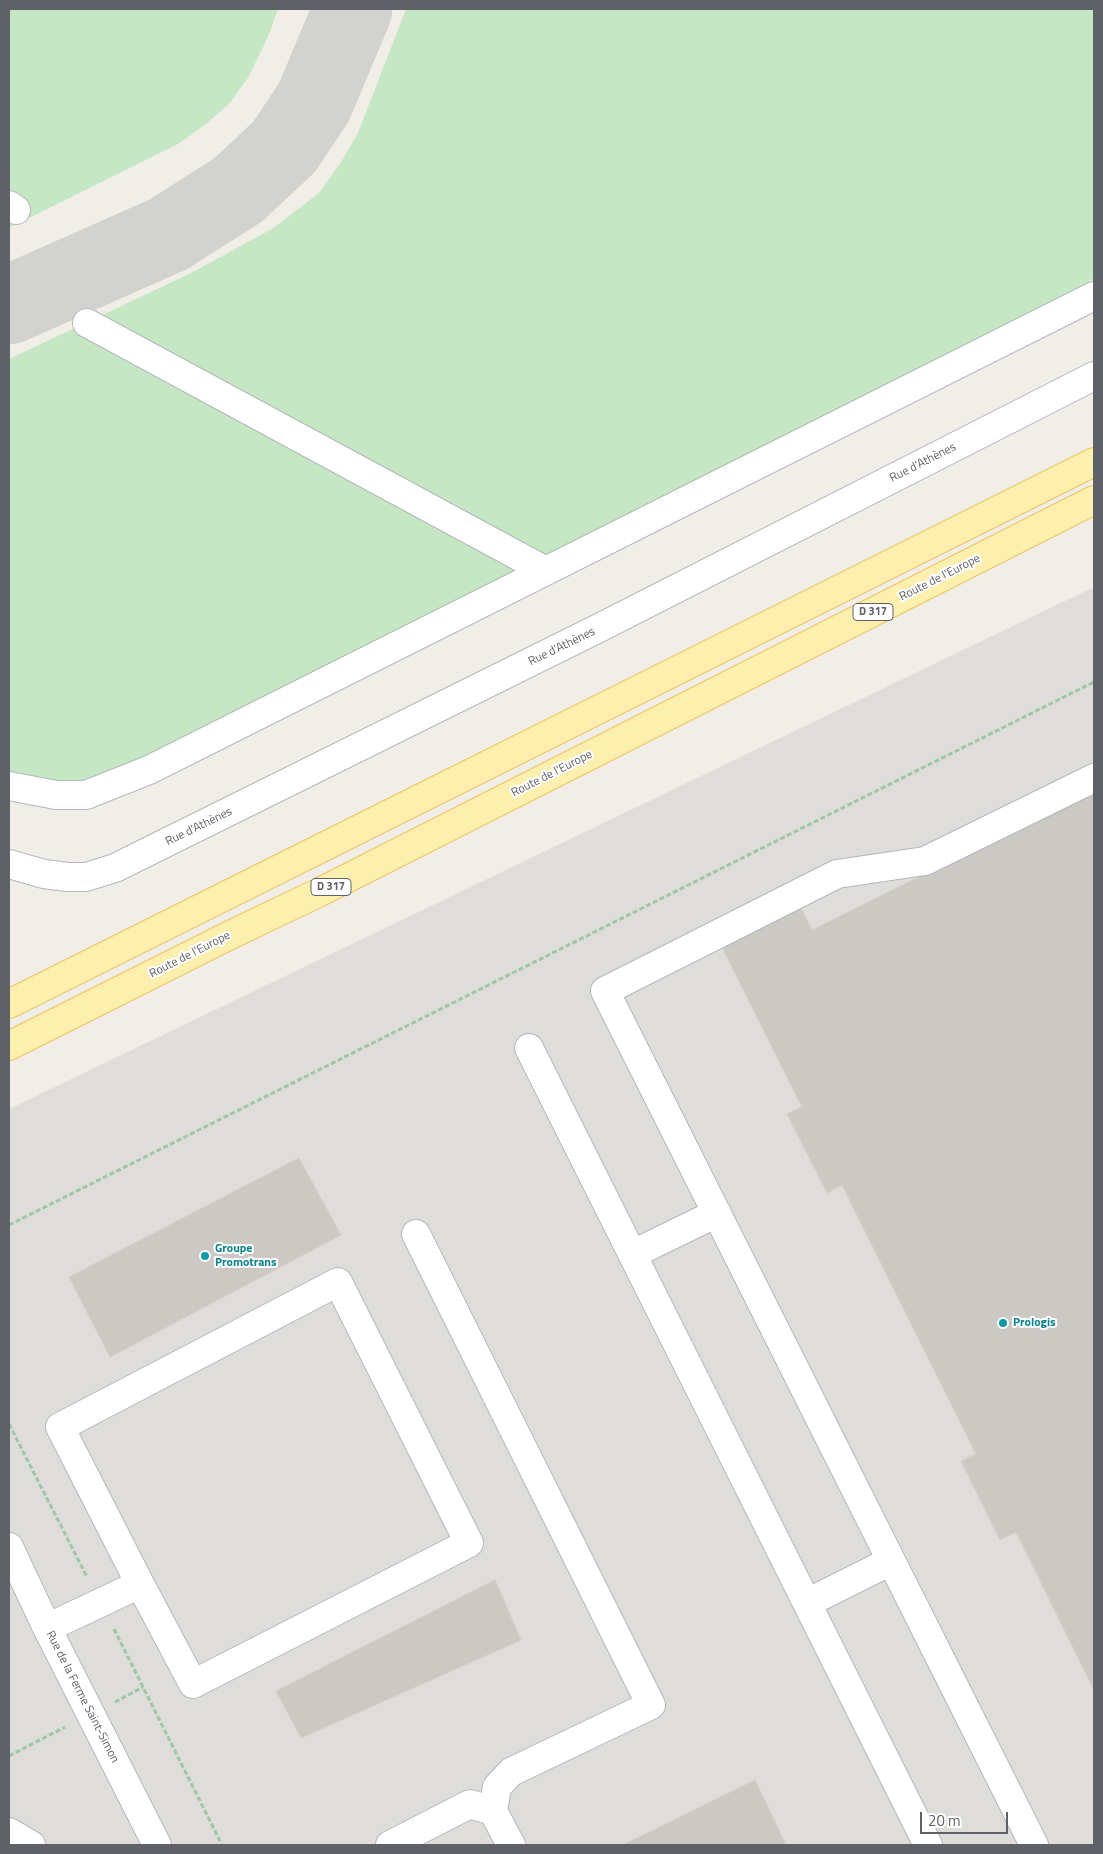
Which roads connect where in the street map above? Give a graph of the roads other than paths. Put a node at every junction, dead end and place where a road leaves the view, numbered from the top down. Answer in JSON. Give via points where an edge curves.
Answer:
{"nodes":[{"id":1,"x":1094,"y":296,"type":"edge"},
{"id":2,"x":87,"y":323,"type":"dead end"},
{"id":3,"x":1094,"y":376,"type":"edge"},
{"id":4,"x":1094,"y":462,"type":"edge"},
{"id":5,"x":1094,"y":500,"type":"edge"},
{"id":6,"x":546,"y":571,"type":"junction"},
{"id":7,"x":1094,"y":778,"type":"edge"},
{"id":8,"x":9,"y":786,"type":"edge"},
{"id":9,"x":12,"y":867,"type":"edge"},
{"id":10,"x":9,"y":1004,"type":"edge"},
{"id":11,"x":9,"y":1046,"type":"edge"},
{"id":12,"x":529,"y":1048,"type":"dead end"},
{"id":13,"x":717,"y":1213,"type":"junction"},
{"id":14,"x":416,"y":1234,"type":"dead end"},
{"id":15,"x":632,"y":1254,"type":"junction"},
{"id":16,"x":9,"y":1547,"type":"edge"},
{"id":17,"x":891,"y":1561,"type":"junction"},
{"id":18,"x":140,"y":1584,"type":"junction"},
{"id":19,"x":807,"y":1603,"type":"junction"},
{"id":20,"x":47,"y":1628,"type":"junction"},
{"id":21,"x":493,"y":1811,"type":"junction"},
{"id":22,"x":9,"y":1832,"type":"edge"},
{"id":23,"x":31,"y":1845,"type":"edge"},
{"id":24,"x":157,"y":1845,"type":"edge"},
{"id":25,"x":390,"y":1845,"type":"edge"},
{"id":26,"x":511,"y":1845,"type":"edge"},
{"id":27,"x":928,"y":1845,"type":"edge"},
{"id":28,"x":1034,"y":1845,"type":"edge"}],
"edges":[{"from":1,"to":6,"type":"street"},
{"from":2,"to":6,"type":"street"},
{"from":3,"to":9,"type":"street","name":"Rue d'Athènes","via":[[608,624],[115,868],[86,877],[68,877]]},
{"from":4,"to":10,"type":"main road","number":"D 317"},
{"from":5,"to":11,"type":"main road","name":"Route de l'Europe","number":"D 317"},
{"from":6,"to":8,"type":"street","via":[[121,782],[86,795],[56,795]]},
{"from":7,"to":13,"type":"street","via":[[925,861],[837,874],[605,991]]},
{"from":12,"to":15,"type":"street"},
{"from":13,"to":15,"type":"street"},
{"from":13,"to":17,"type":"street"},
{"from":14,"to":21,"type":"street","via":[[651,1705],[511,1772],[498,1787]]},
{"from":15,"to":19,"type":"street"},
{"from":16,"to":20,"type":"street","name":"Rue de la Ferme Saint-Simon"},
{"from":17,"to":19,"type":"street"},
{"from":17,"to":28,"type":"street"},
{"from":18,"to":18,"type":"street","via":[[60,1427],[338,1282],[469,1543],[193,1684]]},
{"from":18,"to":20,"type":"street"},
{"from":19,"to":27,"type":"street"},
{"from":20,"to":24,"type":"street","name":"Rue de la Ferme Saint-Simon"},
{"from":21,"to":25,"type":"street","via":[[470,1804]]},
{"from":21,"to":26,"type":"street"},
{"from":22,"to":23,"type":"street"}]}
